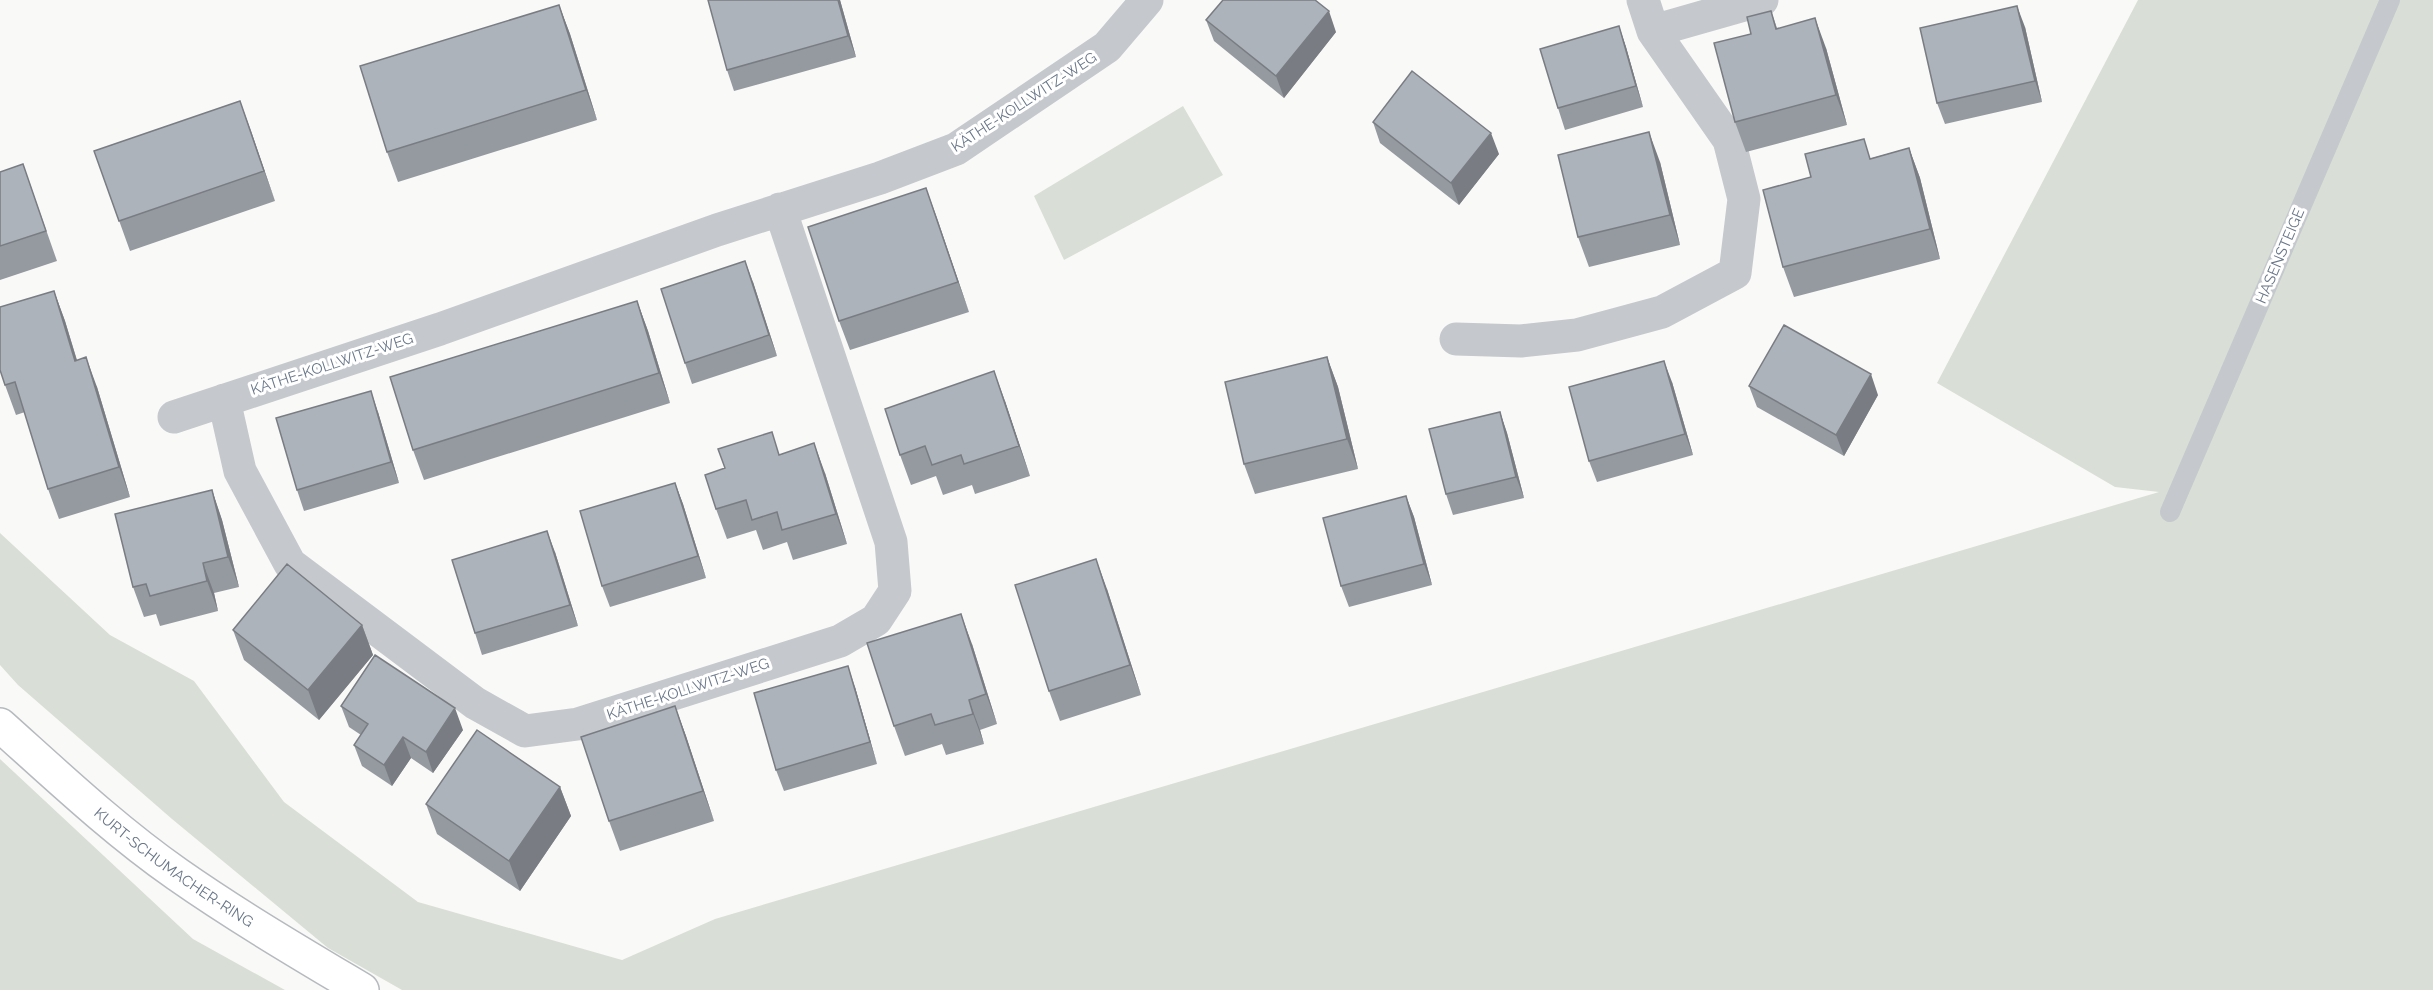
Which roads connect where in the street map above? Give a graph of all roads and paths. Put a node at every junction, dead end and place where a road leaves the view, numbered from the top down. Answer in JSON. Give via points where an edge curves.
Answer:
{"nodes":[{"id":1,"x":1147,"y":0,"type":"edge"},
{"id":2,"x":1643,"y":0,"type":"edge"},
{"id":3,"x":1762,"y":0,"type":"edge"},
{"id":4,"x":2390,"y":0,"type":"edge"},
{"id":5,"x":1653,"y":31,"type":"junction"},
{"id":6,"x":780,"y":209,"type":"junction"},
{"id":7,"x":1456,"y":339,"type":"dead end"},
{"id":8,"x":224,"y":400,"type":"junction"},
{"id":9,"x":174,"y":417,"type":"dead end"},
{"id":10,"x":2170,"y":512,"type":"dead end"},
{"id":11,"x":0,"y":725,"type":"edge"},
{"id":12,"x":362,"y":990,"type":"edge"}],
"edges":[{"from":1,"to":6,"type":"street","name":"KÄTHE-KOLLWITZ-WEG","via":[[1107,47],[956,149]]},
{"from":2,"to":5,"type":"street"},
{"from":3,"to":5,"type":"street"},
{"from":4,"to":10,"type":"lane","name":"HASENSTEIGE"},
{"from":5,"to":7,"type":"street","via":[[1729,140],[1744,199],[1735,273],[1662,312],[1577,335],[1521,341]]},
{"from":6,"to":8,"type":"street","name":"KÄTHE-KOLLWITZ-WEG","via":[[440,329]]},
{"from":6,"to":8,"type":"street","name":"KÄTHE-KOLLWITZ-WEG","via":[[891,542],[895,591],[876,620],[840,641],[578,724],[525,731],[476,703],[290,564],[240,471]]},
{"from":8,"to":9,"type":"street","name":"KÄTHE-KOLLWITZ-WEG"},
{"from":11,"to":12,"type":"main road","name":"KURT-SCHUMACHER-RING","via":[[88,803],[176,873],[267,934]]}]}
